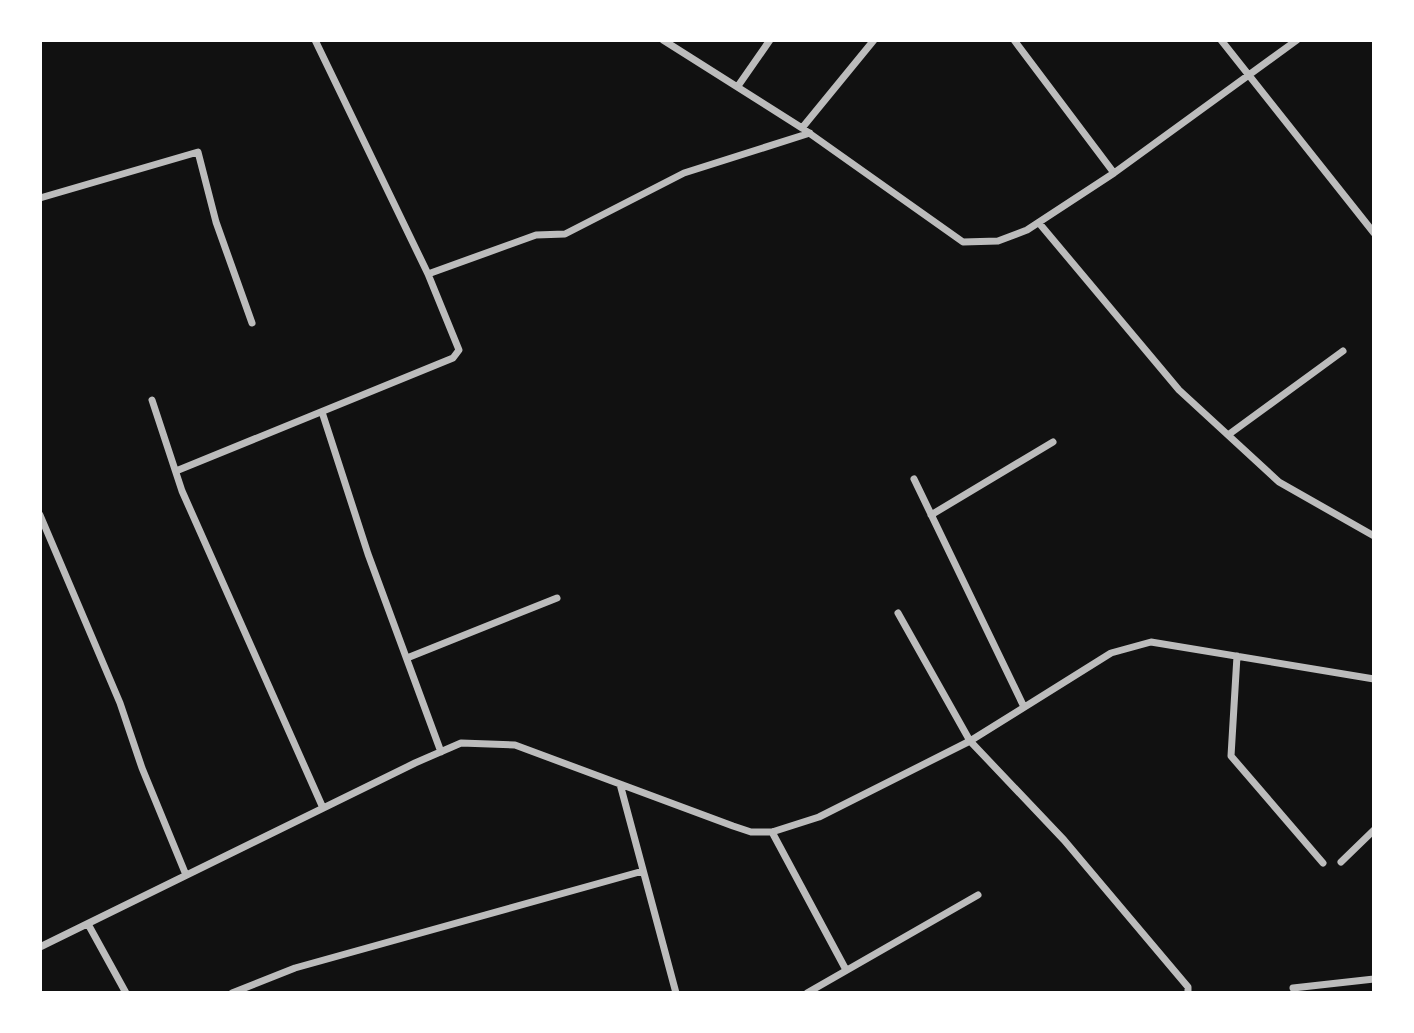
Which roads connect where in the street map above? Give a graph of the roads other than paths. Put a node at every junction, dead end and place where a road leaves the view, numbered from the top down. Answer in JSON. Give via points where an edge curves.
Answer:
{"nodes":[{"id":1,"x":315,"y":40,"type":"edge"},
{"id":2,"x":663,"y":40,"type":"edge"},
{"id":3,"x":678,"y":40,"type":"edge"},
{"id":4,"x":770,"y":40,"type":"edge"},
{"id":5,"x":874,"y":40,"type":"edge"},
{"id":6,"x":1014,"y":40,"type":"edge"},
{"id":7,"x":1221,"y":40,"type":"edge"},
{"id":8,"x":1297,"y":40,"type":"edge"},
{"id":9,"x":682,"y":52,"type":"junction"},
{"id":10,"x":1247,"y":74,"type":"junction"},
{"id":11,"x":738,"y":86,"type":"junction"},
{"id":12,"x":806,"y":131,"type":"junction"},
{"id":13,"x":1115,"y":173,"type":"junction"},
{"id":14,"x":40,"y":198,"type":"edge"},
{"id":15,"x":1039,"y":223,"type":"junction"},
{"id":16,"x":1374,"y":233,"type":"edge"},
{"id":17,"x":428,"y":274,"type":"junction"},
{"id":18,"x":252,"y":323,"type":"dead end"},
{"id":19,"x":1343,"y":351,"type":"dead end"},
{"id":20,"x":152,"y":400,"type":"dead end"},
{"id":21,"x":322,"y":412,"type":"junction"},
{"id":22,"x":1228,"y":435,"type":"junction"},
{"id":23,"x":1053,"y":442,"type":"dead end"},
{"id":24,"x":176,"y":471,"type":"junction"},
{"id":25,"x":914,"y":479,"type":"dead end"},
{"id":26,"x":40,"y":515,"type":"edge"},
{"id":27,"x":931,"y":515,"type":"junction"},
{"id":28,"x":1374,"y":536,"type":"edge"},
{"id":29,"x":557,"y":598,"type":"dead end"},
{"id":30,"x":898,"y":613,"type":"dead end"},
{"id":31,"x":1237,"y":656,"type":"junction"},
{"id":32,"x":407,"y":658,"type":"junction"},
{"id":33,"x":1374,"y":679,"type":"edge"},
{"id":34,"x":1024,"y":707,"type":"junction"},
{"id":35,"x":970,"y":741,"type":"junction"},
{"id":36,"x":441,"y":752,"type":"junction"},
{"id":37,"x":620,"y":784,"type":"junction"},
{"id":38,"x":323,"y":808,"type":"junction"},
{"id":39,"x":1374,"y":830,"type":"edge"},
{"id":40,"x":772,"y":832,"type":"junction"},
{"id":41,"x":1341,"y":862,"type":"dead end"},
{"id":42,"x":1323,"y":863,"type":"dead end"},
{"id":43,"x":643,"y":871,"type":"junction"},
{"id":44,"x":186,"y":875,"type":"junction"},
{"id":45,"x":978,"y":895,"type":"dead end"},
{"id":46,"x":88,"y":924,"type":"junction"},
{"id":47,"x":40,"y":947,"type":"edge"},
{"id":48,"x":845,"y":968,"type":"junction"},
{"id":49,"x":1374,"y":979,"type":"edge"},
{"id":50,"x":1293,"y":988,"type":"dead end"},
{"id":51,"x":126,"y":993,"type":"edge"},
{"id":52,"x":232,"y":993,"type":"edge"},
{"id":53,"x":676,"y":993,"type":"edge"},
{"id":54,"x":807,"y":993,"type":"edge"},
{"id":55,"x":1188,"y":993,"type":"edge"}],
"edges":[{"from":1,"to":17,"type":"street"},
{"from":2,"to":9,"type":"street"},
{"from":3,"to":9,"type":"street"},
{"from":4,"to":11,"type":"street"},
{"from":5,"to":12,"type":"street"},
{"from":6,"to":13,"type":"street"},
{"from":7,"to":10,"type":"street"},
{"from":8,"to":10,"type":"street"},
{"from":9,"to":11,"type":"street"},
{"from":10,"to":13,"type":"street"},
{"from":10,"to":16,"type":"street"},
{"from":11,"to":12,"type":"street"},
{"from":12,"to":15,"type":"street","via":[[963,242],[998,242]]},
{"from":12,"to":17,"type":"street","via":[[684,173],[565,233],[536,235]]},
{"from":13,"to":15,"type":"street"},
{"from":14,"to":18,"type":"street","via":[[198,152],[216,222]]},
{"from":15,"to":22,"type":"street","via":[[1179,390]]},
{"from":17,"to":21,"type":"street","via":[[458,354]]},
{"from":19,"to":22,"type":"street"},
{"from":20,"to":24,"type":"street"},
{"from":21,"to":24,"type":"street"},
{"from":21,"to":32,"type":"street"},
{"from":22,"to":28,"type":"street","via":[[1279,482]]},
{"from":23,"to":27,"type":"street"},
{"from":24,"to":38,"type":"street"},
{"from":25,"to":27,"type":"street"},
{"from":26,"to":44,"type":"street"},
{"from":27,"to":34,"type":"street"},
{"from":29,"to":32,"type":"street"},
{"from":30,"to":35,"type":"street"},
{"from":31,"to":33,"type":"street"},
{"from":31,"to":34,"type":"street","via":[[1151,642],[1111,653]]},
{"from":31,"to":42,"type":"street","via":[[1231,756]]},
{"from":32,"to":36,"type":"street"},
{"from":34,"to":35,"type":"street"},
{"from":35,"to":40,"type":"street","via":[[819,817]]},
{"from":35,"to":55,"type":"street","via":[[1072,849],[1188,987]]},
{"from":36,"to":37,"type":"street","via":[[461,743],[515,746]]},
{"from":36,"to":38,"type":"street"},
{"from":37,"to":40,"type":"street","via":[[733,827]]},
{"from":37,"to":43,"type":"street"},
{"from":38,"to":44,"type":"street"},
{"from":39,"to":41,"type":"street"},
{"from":40,"to":48,"type":"street"},
{"from":43,"to":52,"type":"street","via":[[295,968]]},
{"from":43,"to":53,"type":"street"},
{"from":44,"to":46,"type":"street"},
{"from":45,"to":48,"type":"street"},
{"from":46,"to":47,"type":"street"},
{"from":46,"to":51,"type":"street"},
{"from":48,"to":54,"type":"street"},
{"from":49,"to":50,"type":"street"}]}
